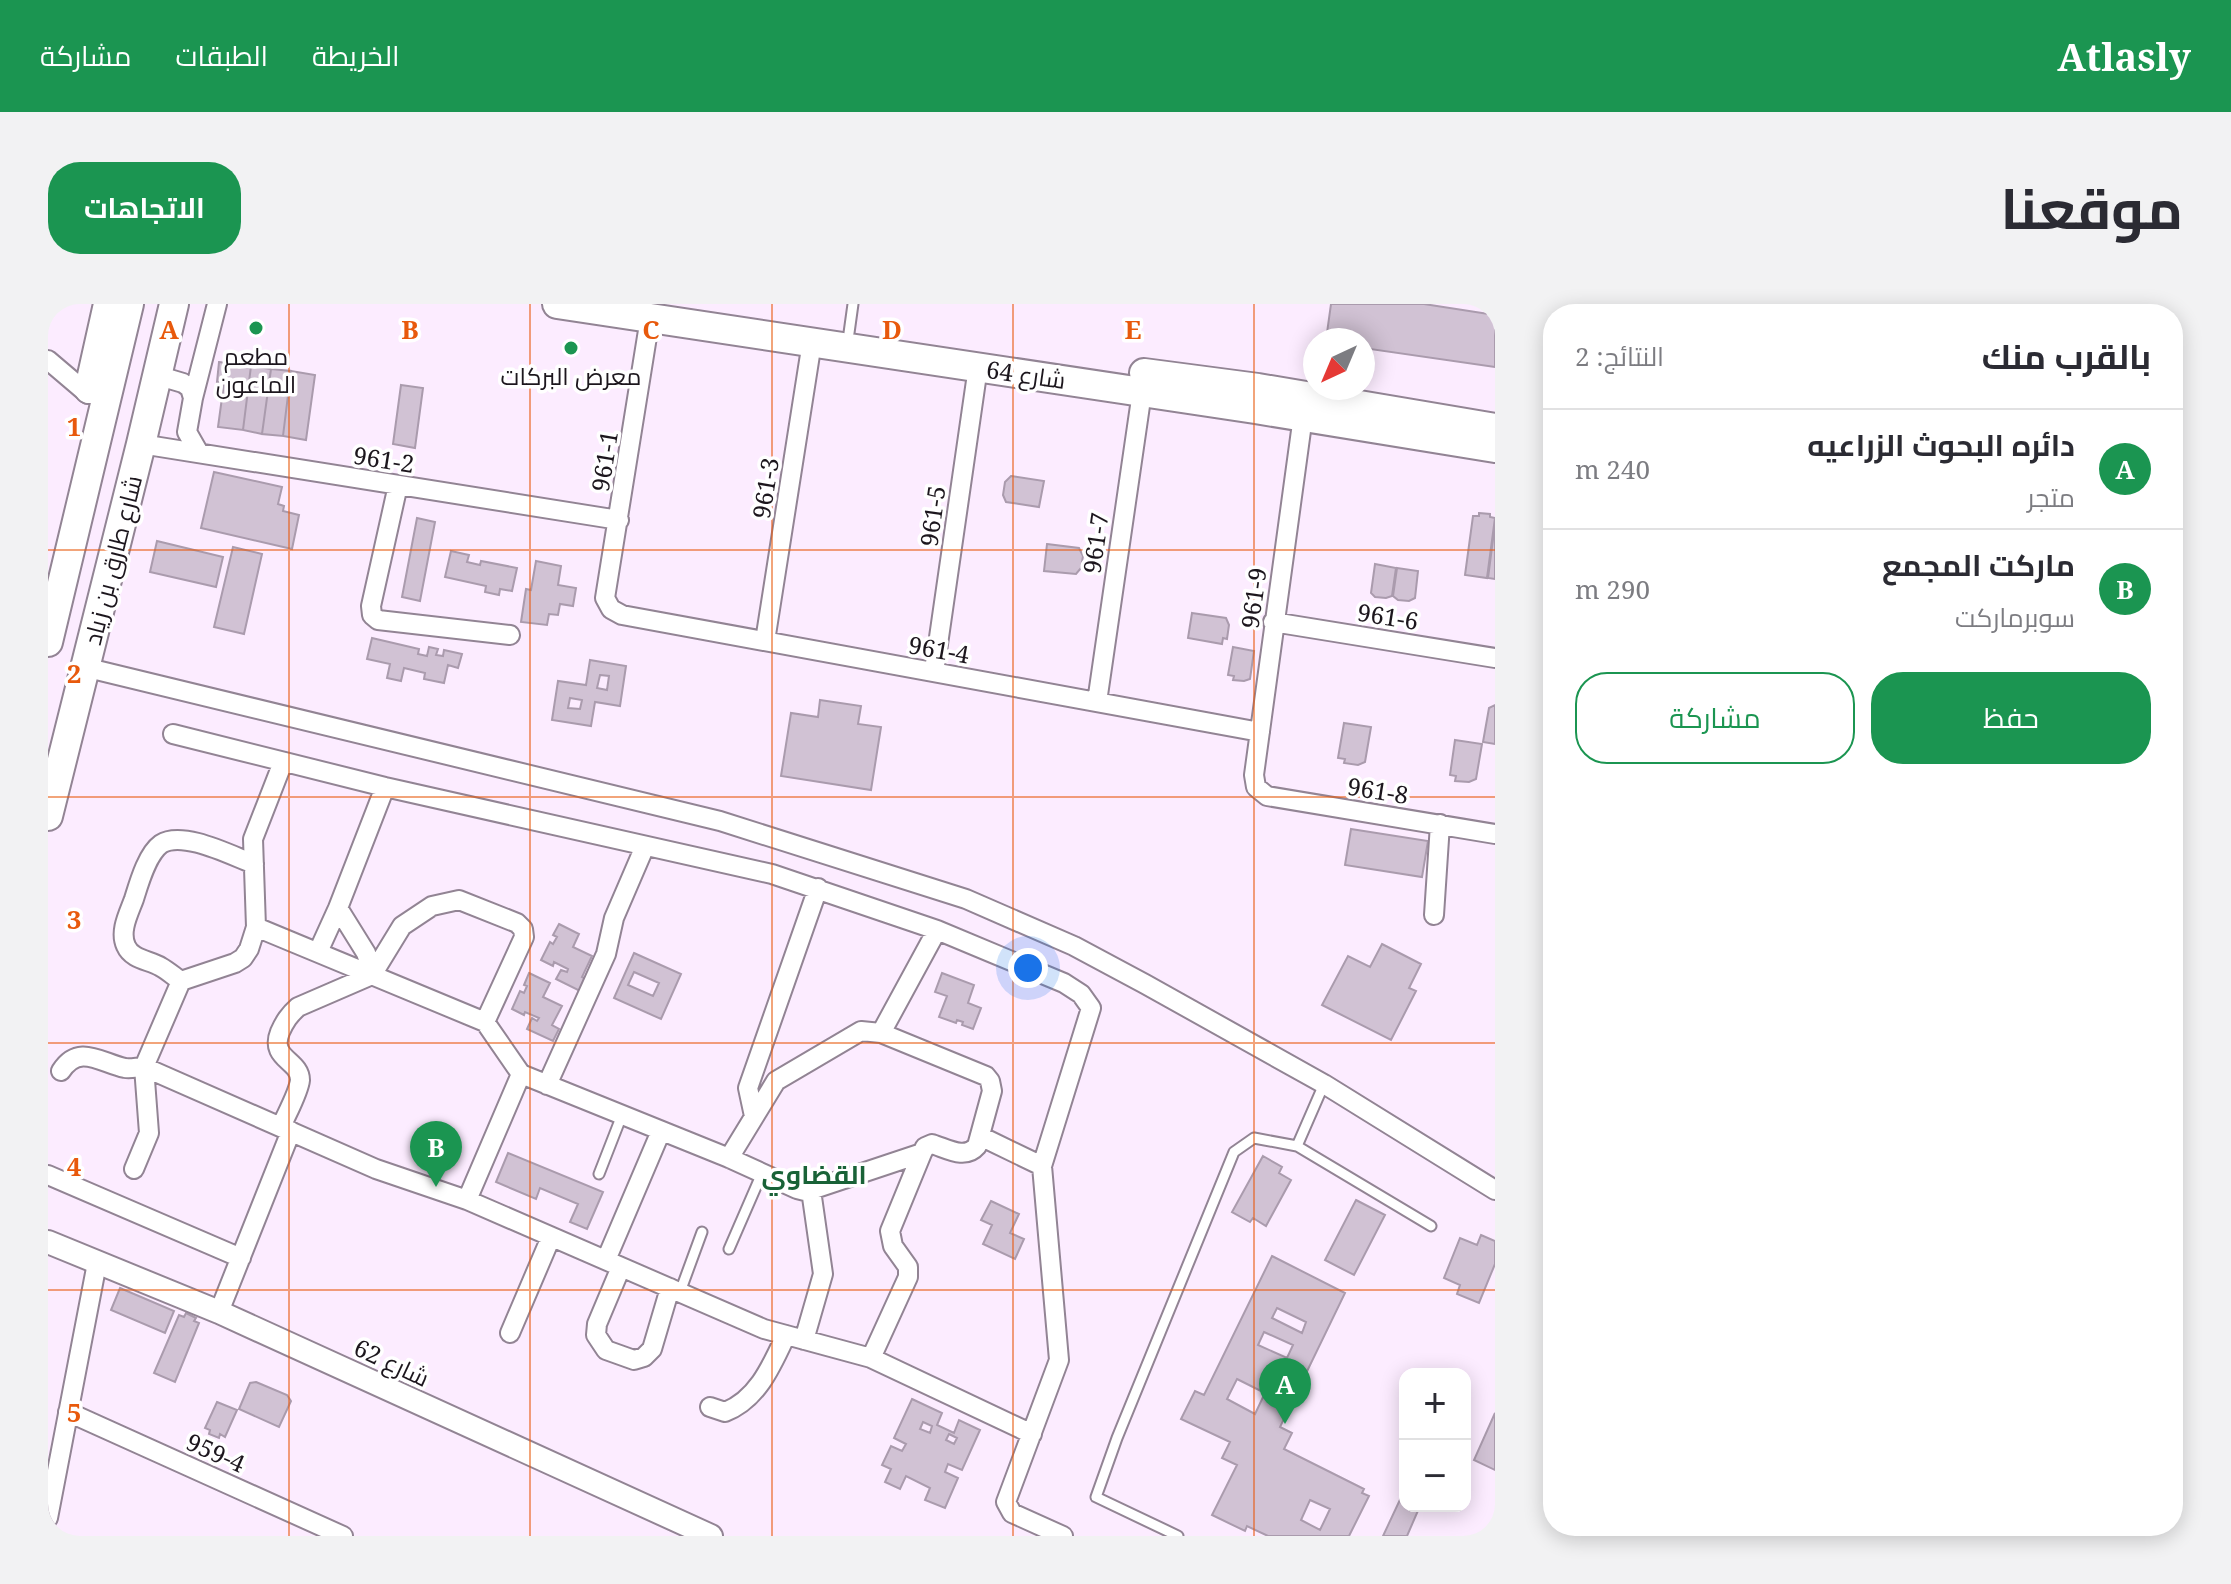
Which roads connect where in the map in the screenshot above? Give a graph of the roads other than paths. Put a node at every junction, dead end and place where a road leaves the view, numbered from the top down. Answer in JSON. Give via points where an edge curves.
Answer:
{"nodes":[{"id":1,"x":174,"y":304,"type":"edge"},
{"id":2,"x":217,"y":304,"type":"edge"},
{"id":3,"x":557,"y":304,"type":"edge"},
{"id":4,"x":853,"y":304,"type":"edge"},
{"id":5,"x":121,"y":307,"type":"edge"},
{"id":6,"x":655,"y":311,"type":"edge"},
{"id":7,"x":155,"y":315,"type":"edge"},
{"id":8,"x":849,"y":333,"type":"junction"},
{"id":9,"x":812,"y":342,"type":"junction"},
{"id":10,"x":48,"y":360,"type":"edge"},
{"id":11,"x":978,"y":367,"type":"junction"},
{"id":12,"x":156,"y":375,"type":"junction"},
{"id":13,"x":1142,"y":392,"type":"junction"},
{"id":14,"x":88,"y":394,"type":"junction"},
{"id":15,"x":193,"y":398,"type":"junction"},
{"id":16,"x":1303,"y":416,"type":"junction"},
{"id":17,"x":1495,"y":428,"type":"edge"},
{"id":18,"x":141,"y":444,"type":"junction"},
{"id":19,"x":1495,"y":448,"type":"edge"},
{"id":20,"x":199,"y":453,"type":"junction"},
{"id":21,"x":398,"y":485,"type":"junction"},
{"id":22,"x":619,"y":520,"type":"junction"},
{"id":23,"x":48,"y":562,"type":"edge"},
{"id":24,"x":611,"y":609,"type":"joint"},
{"id":25,"x":1273,"y":622,"type":"junction"},
{"id":26,"x":510,"y":635,"type":"dead end"},
{"id":27,"x":765,"y":641,"type":"junction"},
{"id":28,"x":48,"y":642,"type":"edge"},
{"id":29,"x":1495,"y":658,"type":"edge"},
{"id":30,"x":84,"y":667,"type":"junction"},
{"id":31,"x":934,"y":672,"type":"junction"},
{"id":32,"x":1097,"y":702,"type":"junction"},
{"id":33,"x":1260,"y":732,"type":"junction"},
{"id":34,"x":173,"y":734,"type":"dead end"},
{"id":35,"x":283,"y":762,"type":"junction"},
{"id":36,"x":48,"y":774,"type":"edge"},
{"id":37,"x":385,"y":787,"type":"junction"},
{"id":38,"x":1256,"y":787,"type":"joint"},
{"id":39,"x":48,"y":816,"type":"edge"},
{"id":40,"x":1440,"y":824,"type":"junction"},
{"id":41,"x":1495,"y":834,"type":"edge"},
{"id":42,"x":645,"y":846,"type":"junction"},
{"id":43,"x":254,"y":864,"type":"junction"},
{"id":44,"x":818,"y":888,"type":"junction"},
{"id":45,"x":338,"y":908,"type":"junction"},
{"id":46,"x":1434,"y":915,"type":"dead end"},
{"id":47,"x":256,"y":927,"type":"junction"},
{"id":48,"x":937,"y":930,"type":"junction"},
{"id":49,"x":318,"y":952,"type":"junction"},
{"id":50,"x":372,"y":974,"type":"junction"},
{"id":51,"x":181,"y":981,"type":"junction"},
{"id":52,"x":485,"y":1022,"type":"junction"},
{"id":53,"x":881,"y":1033,"type":"junction"},
{"id":54,"x":144,"y":1067,"type":"junction"},
{"id":55,"x":61,"y":1071,"type":"dead end"},
{"id":56,"x":521,"y":1074,"type":"junction"},
{"id":57,"x":1324,"y":1084,"type":"junction"},
{"id":58,"x":547,"y":1085,"type":"junction"},
{"id":59,"x":622,"y":1115,"type":"junction"},
{"id":60,"x":754,"y":1116,"type":"junction"},
{"id":61,"x":286,"y":1129,"type":"junction"},
{"id":62,"x":661,"y":1131,"type":"junction"},
{"id":63,"x":980,"y":1136,"type":"junction"},
{"id":64,"x":1297,"y":1146,"type":"junction"},
{"id":65,"x":922,"y":1153,"type":"junction"},
{"id":66,"x":729,"y":1158,"type":"junction"},
{"id":67,"x":1042,"y":1166,"type":"junction"},
{"id":68,"x":134,"y":1169,"type":"dead end"},
{"id":69,"x":762,"y":1173,"type":"junction"},
{"id":70,"x":599,"y":1174,"type":"dead end"},
{"id":71,"x":48,"y":1175,"type":"edge"},
{"id":72,"x":811,"y":1190,"type":"junction"},
{"id":73,"x":1495,"y":1190,"type":"edge"},
{"id":74,"x":467,"y":1200,"type":"junction"},
{"id":75,"x":1431,"y":1226,"type":"dead end"},
{"id":76,"x":702,"y":1232,"type":"dead end"},
{"id":77,"x":551,"y":1237,"type":"junction"},
{"id":78,"x":48,"y":1242,"type":"edge"},
{"id":79,"x":729,"y":1249,"type":"dead end"},
{"id":80,"x":241,"y":1258,"type":"junction"},
{"id":81,"x":97,"y":1263,"type":"junction"},
{"id":82,"x":614,"y":1264,"type":"junction"},
{"id":83,"x":675,"y":1290,"type":"junction"},
{"id":84,"x":219,"y":1312,"type":"junction"},
{"id":85,"x":510,"y":1333,"type":"dead end"},
{"id":86,"x":795,"y":1337,"type":"junction"},
{"id":87,"x":871,"y":1358,"type":"junction"},
{"id":88,"x":710,"y":1407,"type":"dead end"},
{"id":89,"x":68,"y":1412,"type":"junction"},
{"id":90,"x":1032,"y":1434,"type":"junction"},
{"id":91,"x":48,"y":1518,"type":"edge"},
{"id":92,"x":343,"y":1536,"type":"edge"},
{"id":93,"x":711,"y":1536,"type":"edge"},
{"id":94,"x":1063,"y":1536,"type":"edge"},
{"id":95,"x":1178,"y":1536,"type":"edge"}],
"edges":[{"from":1,"to":12,"type":"main road","name":"شارع طارق بن زياد"},
{"from":2,"to":15,"type":"street"},
{"from":3,"to":6,"type":"main road","name":"شارع 64"},
{"from":4,"to":8,"type":"lane"},
{"from":5,"to":14,"type":"main road"},
{"from":5,"to":28,"type":"main road"},
{"from":6,"to":8,"type":"main road","name":"شارع 64"},
{"from":6,"to":9,"type":"main road","name":"شارع 64"},
{"from":6,"to":22,"type":"street","name":"961-1"},
{"from":7,"to":36,"type":"main road"},
{"from":8,"to":17,"type":"main road","name":"شارع 64","via":[[1258,388]]},
{"from":9,"to":11,"type":"main road","name":"شارع 64"},
{"from":9,"to":27,"type":"street","name":"961-3"},
{"from":10,"to":14,"type":"street"},
{"from":11,"to":13,"type":"main road","name":"شارع 64"},
{"from":11,"to":31,"type":"street","name":"961-5"},
{"from":12,"to":15,"type":"street","via":[[183,383]]},
{"from":12,"to":18,"type":"main road","name":"شارع طارق بن زياد"},
{"from":13,"to":16,"type":"main road","name":"شارع 64"},
{"from":13,"to":32,"type":"street","name":"961-7"},
{"from":14,"to":23,"type":"main road"},
{"from":15,"to":20,"type":"street","via":[[187,432]]},
{"from":16,"to":19,"type":"main road","name":"شارع 64"},
{"from":16,"to":25,"type":"street","name":"961-9"},
{"from":18,"to":20,"type":"street","name":"961-2"},
{"from":18,"to":30,"type":"main road","name":"شارع طارق بن زياد"},
{"from":20,"to":21,"type":"street","name":"961-2"},
{"from":21,"to":22,"type":"street","name":"961-2"},
{"from":21,"to":26,"type":"street","via":[[372,615],[378,620]]},
{"from":22,"to":24,"type":"street","name":"961-1","via":[[605,598]]},
{"from":24,"to":27,"type":"street","name":"961-4"},
{"from":25,"to":29,"type":"street","name":"961-6"},
{"from":25,"to":33,"type":"street","name":"961-9"},
{"from":27,"to":31,"type":"street","name":"961-4"},
{"from":30,"to":39,"type":"main road","name":"شارع طارق بن زياد"},
{"from":30,"to":57,"type":"street","via":[[720,821],[966,899],[1074,946]]},
{"from":31,"to":32,"type":"street","name":"961-4"},
{"from":32,"to":33,"type":"street","name":"961-4"},
{"from":33,"to":38,"type":"street","name":"961-9"},
{"from":34,"to":35,"type":"street"},
{"from":35,"to":37,"type":"street"},
{"from":35,"to":43,"type":"street","via":[[253,839]]},
{"from":37,"to":42,"type":"street"},
{"from":37,"to":45,"type":"street"},
{"from":38,"to":40,"type":"street","name":"961-8","via":[[1267,796]]},
{"from":40,"to":41,"type":"street","name":"961-8"},
{"from":40,"to":46,"type":"street"},
{"from":42,"to":44,"type":"street"},
{"from":42,"to":58,"type":"street","via":[[614,918],[606,954]]},
{"from":43,"to":47,"type":"street"},
{"from":43,"to":51,"type":"street","via":[[196,842],[170,841],[154,851],[124,928],[124,943],[136,957]]},
{"from":44,"to":48,"type":"street"},
{"from":44,"to":60,"type":"street","via":[[748,1088]]},
{"from":45,"to":49,"type":"street"},
{"from":45,"to":50,"type":"street","via":[[366,953]]},
{"from":47,"to":49,"type":"street"},
{"from":47,"to":51,"type":"street","via":[[243,958]]},
{"from":48,"to":53,"type":"street"},
{"from":48,"to":67,"type":"street","via":[[1064,983],[1091,1008]]},
{"from":49,"to":50,"type":"street"},
{"from":50,"to":52,"type":"street"},
{"from":50,"to":52,"type":"street","via":[[402,926],[432,906],[459,900],[517,923],[524,937]]},
{"from":50,"to":61,"type":"street","via":[[288,1016],[277,1040],[279,1053],[297,1071],[300,1082]]},
{"from":51,"to":54,"type":"street"},
{"from":52,"to":56,"type":"street"},
{"from":53,"to":60,"type":"street","via":[[861,1031],[776,1081]]},
{"from":53,"to":63,"type":"street","via":[[986,1076],[992,1091]]},
{"from":54,"to":55,"type":"street","via":[[128,1069],[90,1056],[75,1058]]},
{"from":54,"to":61,"type":"street"},
{"from":54,"to":68,"type":"street","via":[[149,1133]]},
{"from":56,"to":58,"type":"street"},
{"from":56,"to":74,"type":"street"},
{"from":57,"to":64,"type":"lane"},
{"from":57,"to":73,"type":"street"},
{"from":58,"to":59,"type":"street"},
{"from":59,"to":62,"type":"street"},
{"from":59,"to":70,"type":"lane"},
{"from":60,"to":66,"type":"street"},
{"from":61,"to":74,"type":"street","via":[[376,1169]]},
{"from":61,"to":80,"type":"street"},
{"from":62,"to":66,"type":"street"},
{"from":62,"to":82,"type":"street"},
{"from":63,"to":65,"type":"street","via":[[971,1153],[932,1144]]},
{"from":63,"to":67,"type":"street"},
{"from":64,"to":75,"type":"lane"},
{"from":64,"to":95,"type":"lane","via":[[1254,1138],[1234,1152],[1096,1497]]},
{"from":65,"to":72,"type":"street"},
{"from":65,"to":87,"type":"street","via":[[890,1231],[908,1277]]},
{"from":66,"to":69,"type":"street"},
{"from":67,"to":90,"type":"street","via":[[1059,1360]]},
{"from":69,"to":72,"type":"street"},
{"from":69,"to":79,"type":"lane"},
{"from":71,"to":80,"type":"street"},
{"from":72,"to":86,"type":"street","via":[[823,1274]]},
{"from":74,"to":77,"type":"street"},
{"from":76,"to":83,"type":"lane"},
{"from":77,"to":82,"type":"street"},
{"from":77,"to":85,"type":"street"},
{"from":78,"to":81,"type":"street","name":"شارع 62"},
{"from":80,"to":84,"type":"street"},
{"from":81,"to":84,"type":"street","name":"شارع 62"},
{"from":81,"to":89,"type":"street"},
{"from":82,"to":83,"type":"street"},
{"from":82,"to":83,"type":"street","via":[[597,1324],[596,1335],[606,1350],[634,1360],[644,1357]]},
{"from":83,"to":86,"type":"street"},
{"from":84,"to":93,"type":"street","name":"شارع 62"},
{"from":86,"to":87,"type":"street"},
{"from":86,"to":88,"type":"street","via":[[736,1408],[725,1412]]},
{"from":87,"to":90,"type":"street"},
{"from":89,"to":91,"type":"street"},
{"from":89,"to":92,"type":"street","name":"959-4"},
{"from":90,"to":94,"type":"street","via":[[1006,1502],[1012,1513]]}]}
